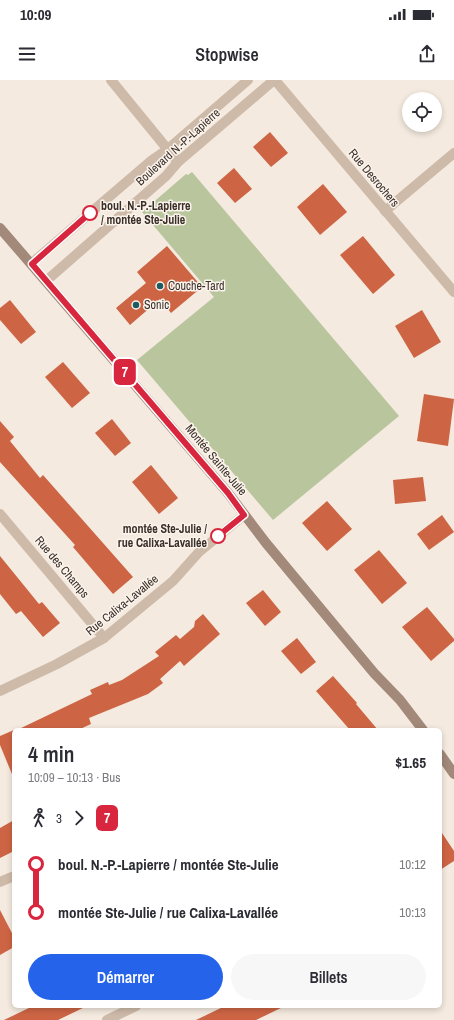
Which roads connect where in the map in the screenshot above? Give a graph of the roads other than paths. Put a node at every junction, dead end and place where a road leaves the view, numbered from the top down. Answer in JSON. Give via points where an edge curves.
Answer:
{"nodes":[{"id":1,"x":111,"y":80,"type":"edge"},
{"id":2,"x":248,"y":80,"type":"edge"},
{"id":3,"x":274,"y":80,"type":"edge"},
{"id":4,"x":168,"y":149,"type":"junction"},
{"id":5,"x":454,"y":153,"type":"edge"},
{"id":6,"x":178,"y":162,"type":"junction"},
{"id":7,"x":385,"y":211,"type":"junction"},
{"id":8,"x":0,"y":228,"type":"edge"},
{"id":9,"x":32,"y":264,"type":"junction"},
{"id":10,"x":46,"y":281,"type":"junction"},
{"id":11,"x":454,"y":292,"type":"edge"},
{"id":12,"x":0,"y":514,"type":"edge"},
{"id":13,"x":244,"y":515,"type":"junction"},
{"id":14,"x":104,"y":638,"type":"junction"},
{"id":15,"x":0,"y":691,"type":"edge"},
{"id":16,"x":421,"y":728,"type":"edge"},
{"id":17,"x":442,"y":757,"type":"edge"},
{"id":18,"x":454,"y":774,"type":"edge"},
{"id":19,"x":12,"y":877,"type":"edge"},
{"id":20,"x":0,"y":882,"type":"edge"},
{"id":21,"x":132,"y":1008,"type":"edge"},
{"id":22,"x":107,"y":1020,"type":"edge"}],
"edges":[{"from":1,"to":4,"type":"street"},
{"from":2,"to":4,"type":"street","name":"Boulevard N.-P.-Lapierre"},
{"from":3,"to":6,"type":"street","name":"Boulevard N.-P.-Lapierre"},
{"from":3,"to":7,"type":"street","name":"Rue Desrochers"},
{"from":4,"to":6,"type":"street"},
{"from":4,"to":9,"type":"street","name":"Boulevard N.-P.-Lapierre"},
{"from":5,"to":7,"type":"street"},
{"from":6,"to":10,"type":"street","name":"Boulevard N.-P.-Lapierre","via":[[166,176]]},
{"from":7,"to":11,"type":"street","name":"Rue Desrochers"},
{"from":8,"to":9,"type":"main road","name":"Montée Sainte-Julie"},
{"from":9,"to":10,"type":"main road","name":"Montée Sainte-Julie"},
{"from":10,"to":13,"type":"main road","name":"Montée Sainte-Julie"},
{"from":12,"to":14,"type":"street","name":"Rue des Champs"},
{"from":13,"to":14,"type":"street","name":"Rue Calixa-Lavallée","via":[[199,552],[173,581]]},
{"from":13,"to":16,"type":"main road","name":"Montée Sainte-Julie"},
{"from":14,"to":15,"type":"street","name":"Rue Calixa-Lavallée"},
{"from":17,"to":18,"type":"main road"},
{"from":19,"to":20,"type":"street"},
{"from":21,"to":22,"type":"street"}]}
